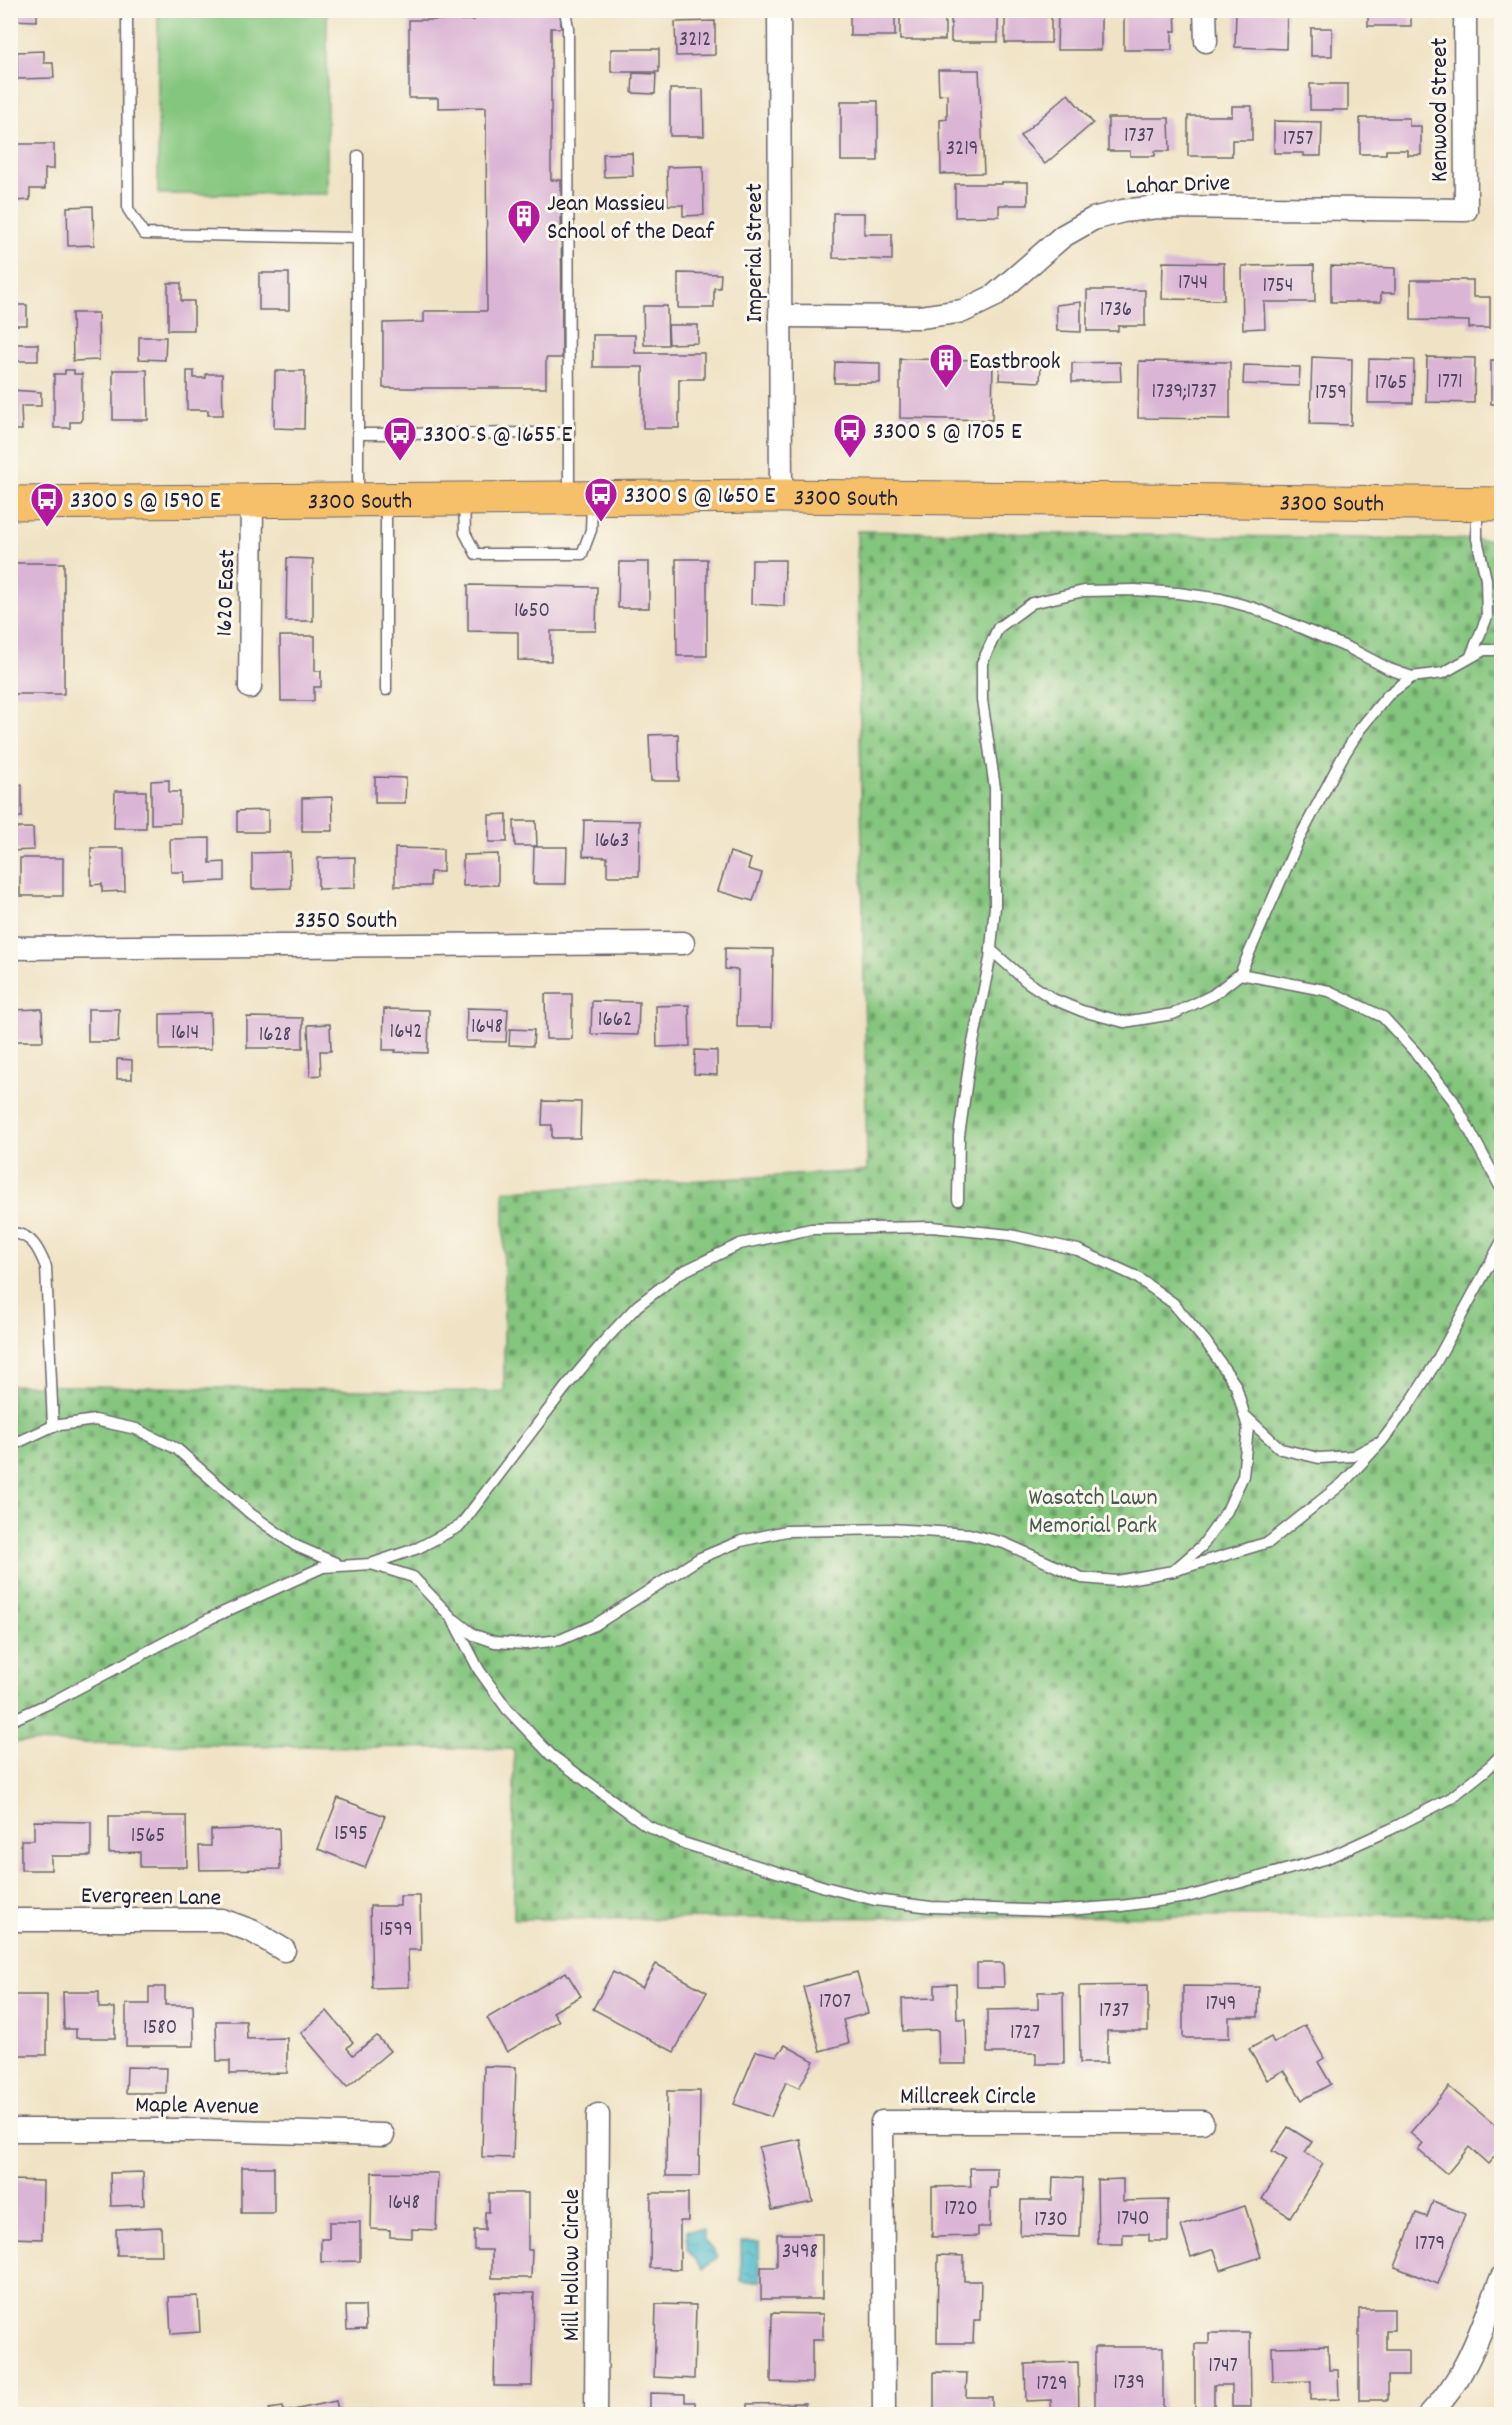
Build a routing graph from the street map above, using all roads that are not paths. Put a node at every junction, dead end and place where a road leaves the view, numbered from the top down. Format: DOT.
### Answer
graph roads {
  1 [pos="127,10"];
  2 [pos="565,10"];
  3 [pos="779,10"];
  4 [pos="1205,10"];
  5 [pos="1465,10"];
  6 [pos="1206,41"];
  7 [pos="357,156"];
  8 [pos="1466,210"];
  9 [pos="357,238"];
  10 [pos="780,316"];
  11 [pos="569,433"];
  12 [pos="357,434"];
  13 [pos="781,496"];
  14 [pos="580,498"];
  15 [pos="464,500"];
  16 [pos="252,501"];
  17 [pos="372,501"];
  18 [pos="10,503"];
  19 [pos="1489,504"];
  20 [pos="1502,650"];
  21 [pos="1472,656"];
  22 [pos="1412,677"];
  23 [pos="250,687"];
  24 [pos="386,690"];
  25 [pos="682,944"];
  26 [pos="10,948"];
  27 [pos="991,950"];
  28 [pos="1239,974"];
  29 [pos="1502,1190"];
  30 [pos="958,1200"];
  31 [pos="10,1233"];
  32 [pos="1502,1241"];
  33 [pos="1244,1414"];
  34 [pos="53,1426"];
  35 [pos="1382,1441"];
  36 [pos="10,1446"];
  37 [pos="371,1564"];
  38 [pos="350,1565"];
  39 [pos="1173,1571"];
  40 [pos="452,1618"];
  41 [pos="10,1721"];
  42 [pos="1502,1754"];
  43 [pos="10,1920"];
  44 [pos="284,1950"];
  45 [pos="598,2115"];
  46 [pos="1202,2122"];
  47 [pos="10,2130"];
  48 [pos="383,2135"];
  49 [pos="1502,2277"];
  50 [pos="596,2415"];
  51 [pos="884,2415"];
  52 [pos="1430,2415"];
  1 -- 9 [label="lane"];
  2 -- 11 [label="lane"];
  3 -- 10 [label="street, Imperial Street"];
  4 -- 6 [label="street"];
  5 -- 8 [label="street, Kenwood Street"];
  7 -- 9 [label="lane"];
  8 -- 10 [label="street, Lahar Drive"];
  9 -- 12 [label="lane"];
  10 -- 13 [label="street, Imperial Street"];
  11 -- 12 [label="lane"];
  11 -- 14 [label="lane"];
  12 -- 17 [label="lane"];
  13 -- 14 [label="main road, 3300 South"];
  13 -- 19 [label="main road, 3300 South"];
  14 -- 15 [label="main road, 3300 South"];
  14 -- 15 [label="lane"];
  15 -- 17 [label="main road, 3300 South"];
  16 -- 17 [label="main road, 3300 South"];
  16 -- 18 [label="main road, 3300 South"];
  16 -- 23 [label="street, 1620 East"];
  17 -- 24 [label="lane"];
  19 -- 21 [label="lane"];
  20 -- 21 [label="lane"];
  21 -- 22 [label="lane"];
  22 -- 27 [label="lane"];
  22 -- 28 [label="lane"];
  25 -- 26 [label="street, 3350 South"];
  27 -- 28 [label="lane"];
  27 -- 30 [label="lane"];
  28 -- 29 [label="lane"];
  31 -- 34 [label="lane"];
  32 -- 35 [label="lane"];
  33 -- 35 [label="lane"];
  33 -- 37 [label="lane"];
  33 -- 39 [label="lane"];
  34 -- 36 [label="lane"];
  34 -- 38 [label="lane"];
  35 -- 39 [label="lane"];
  37 -- 38 [label="lane"];
  37 -- 40 [label="lane"];
  38 -- 41 [label="lane"];
  39 -- 40 [label="lane"];
  40 -- 42 [label="lane"];
  43 -- 44 [label="street, Evergreen Lane"];
  45 -- 50 [label="street, Mill Hollow Circle"];
  46 -- 51 [label="street, Millcreek Circle"];
  47 -- 48 [label="street, Maple Avenue"];
  49 -- 52 [label="street"];
}
